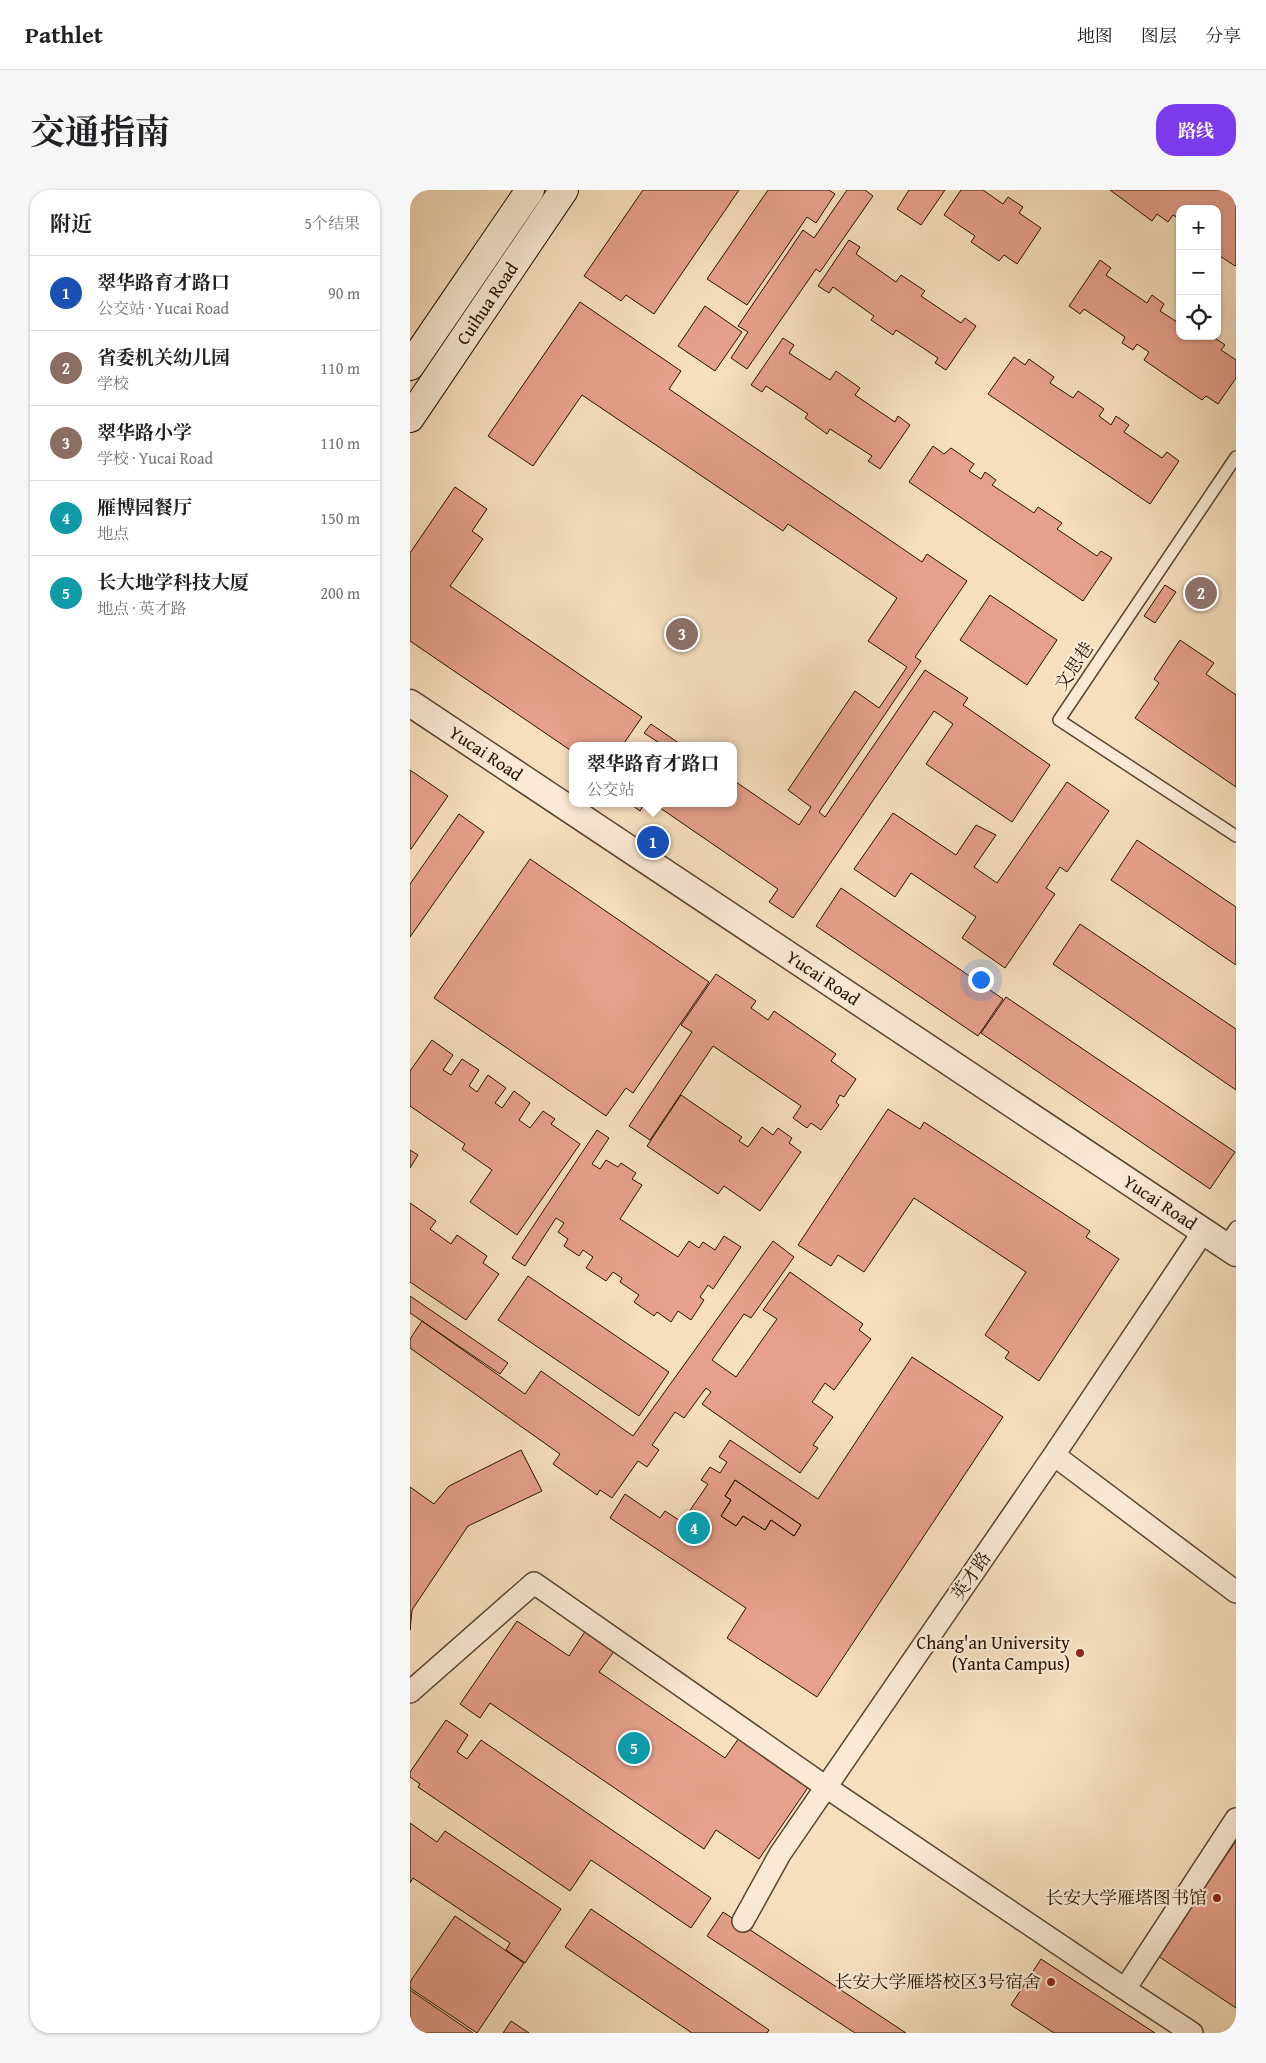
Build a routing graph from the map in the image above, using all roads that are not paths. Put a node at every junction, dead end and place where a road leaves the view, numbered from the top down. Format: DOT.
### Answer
graph roads {
  1 [pos="530,190"];
  2 [pos="564,190"];
  3 [pos="410,366"];
  4 [pos="410,418"];
  5 [pos="1236,457"];
  6 [pos="410,703"];
  7 [pos="1236,836"];
  8 [pos="1225,1240"];
  9 [pos="1054,1455"];
  10 [pos="1236,1592"];
  11 [pos="410,1692"];
  12 [pos="826,1787"];
  13 [pos="1236,1819"];
  14 [pos="743,1921"];
  15 [pos="1125,1989"];
  16 [pos="1192,2033"];
  1 -- 3 [label="main road, Cuihua Road"];
  2 -- 4 [label="main road, Cuihua Road"];
  5 -- 7 [label="lane, 文思巷"];
  6 -- 8 [label="street, Yucai Road"];
  8 -- 9 [label="street, 英才路"];
  9 -- 10 [label="street"];
  9 -- 12 [label="street, 英才路"];
  11 -- 12 [label="street"];
  12 -- 14 [label="street, 英才路"];
  12 -- 15 [label="street"];
  13 -- 15 [label="street"];
  15 -- 16 [label="street"];
}
